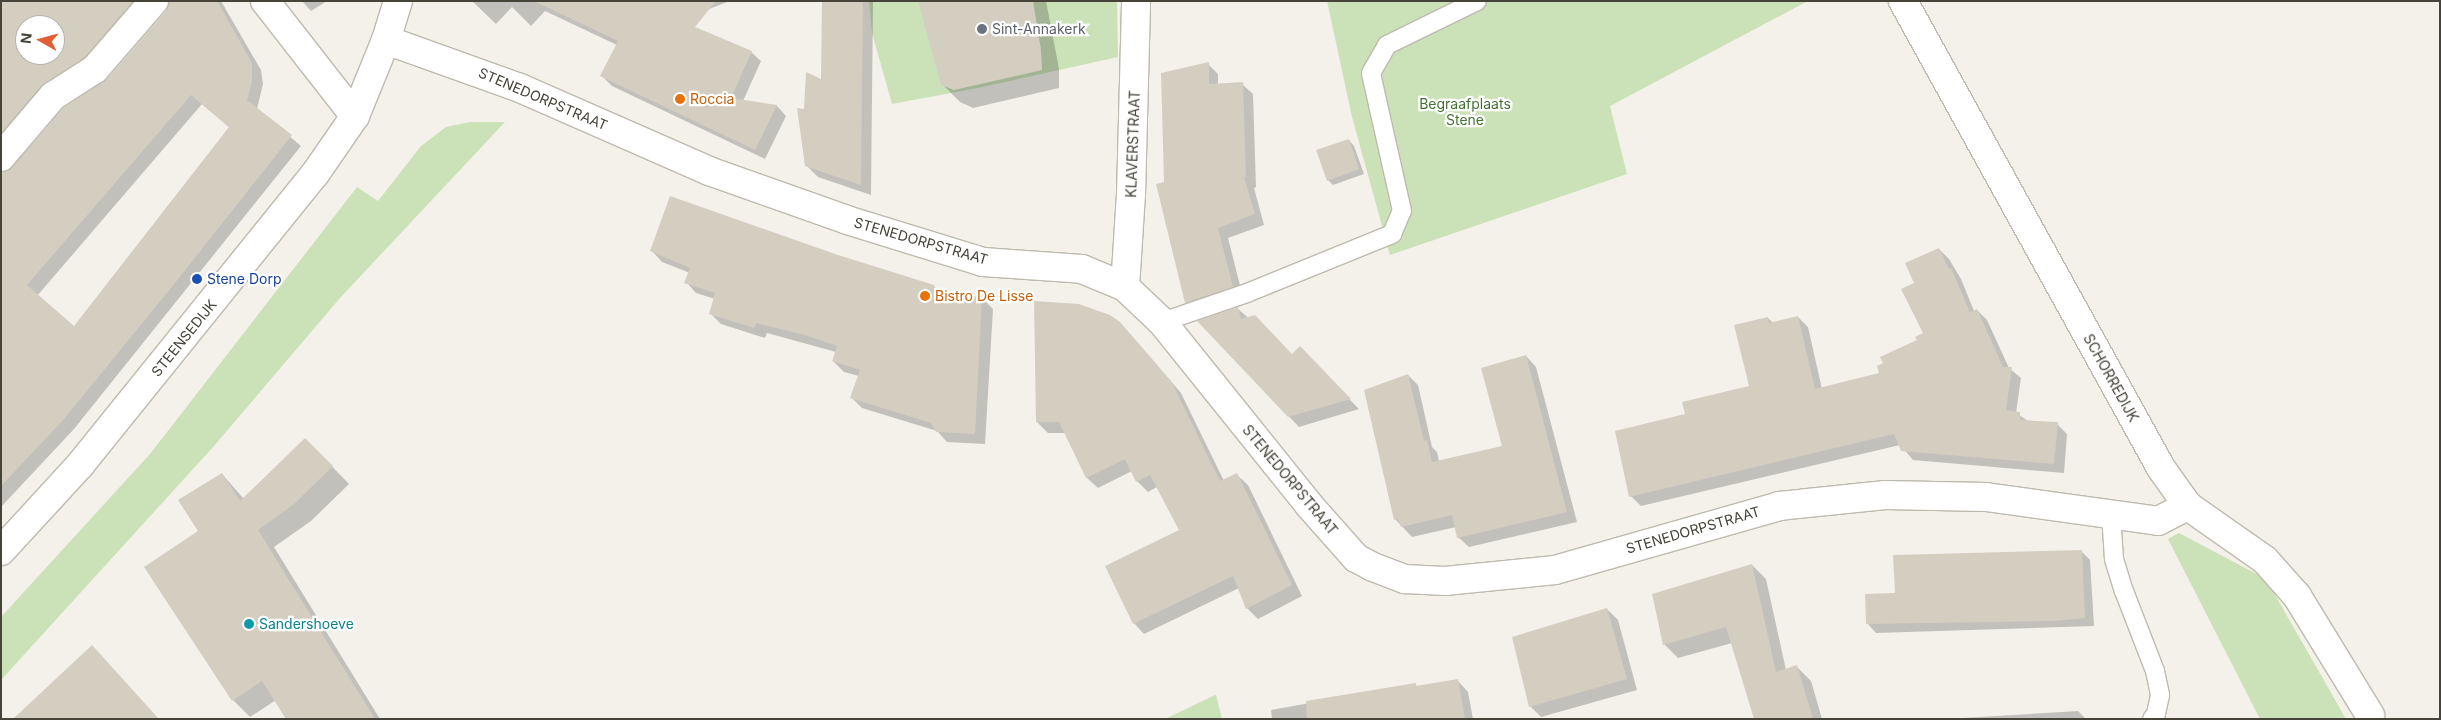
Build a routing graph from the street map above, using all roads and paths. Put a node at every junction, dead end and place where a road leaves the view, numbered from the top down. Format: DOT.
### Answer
graph roads {
  1 [pos="154,1"];
  2 [pos="265,1"];
  3 [pos="398,1"];
  4 [pos="1136,1"];
  5 [pos="1478,1"];
  6 [pos="1903,1"];
  7 [pos="386,40"];
  8 [pos="355,116"];
  9 [pos="1,157"];
  10 [pos="1125,287"];
  11 [pos="1162,322"];
  12 [pos="2188,506"];
  13 [pos="2111,513"];
  14 [pos="1,551"];
  15 [pos="2370,715"];
  16 [pos="2152,719"];
  1 -- 9 [label="street"];
  2 -- 8 [label="street"];
  3 -- 7 [label="street, STEENSEDIJK"];
  4 -- 10 [label="street, KLAVERSTRAAT"];
  5 -- 11 [label="lane"];
  6 -- 12 [label="street, SCHORREDIJK"];
  7 -- 8 [label="street, STEENSEDIJK"];
  7 -- 10 [label="street, STENEDORPSTRAAT"];
  8 -- 14 [label="street, STEENSEDIJK"];
  10 -- 11 [label="street, STENEDORPSTRAAT"];
  11 -- 13 [label="street, STENEDORPSTRAAT"];
  12 -- 13 [label="street, STENEDORPSTRAAT"];
  12 -- 15 [label="street, SCHORREDIJK"];
  13 -- 16 [label="lane"];
}
